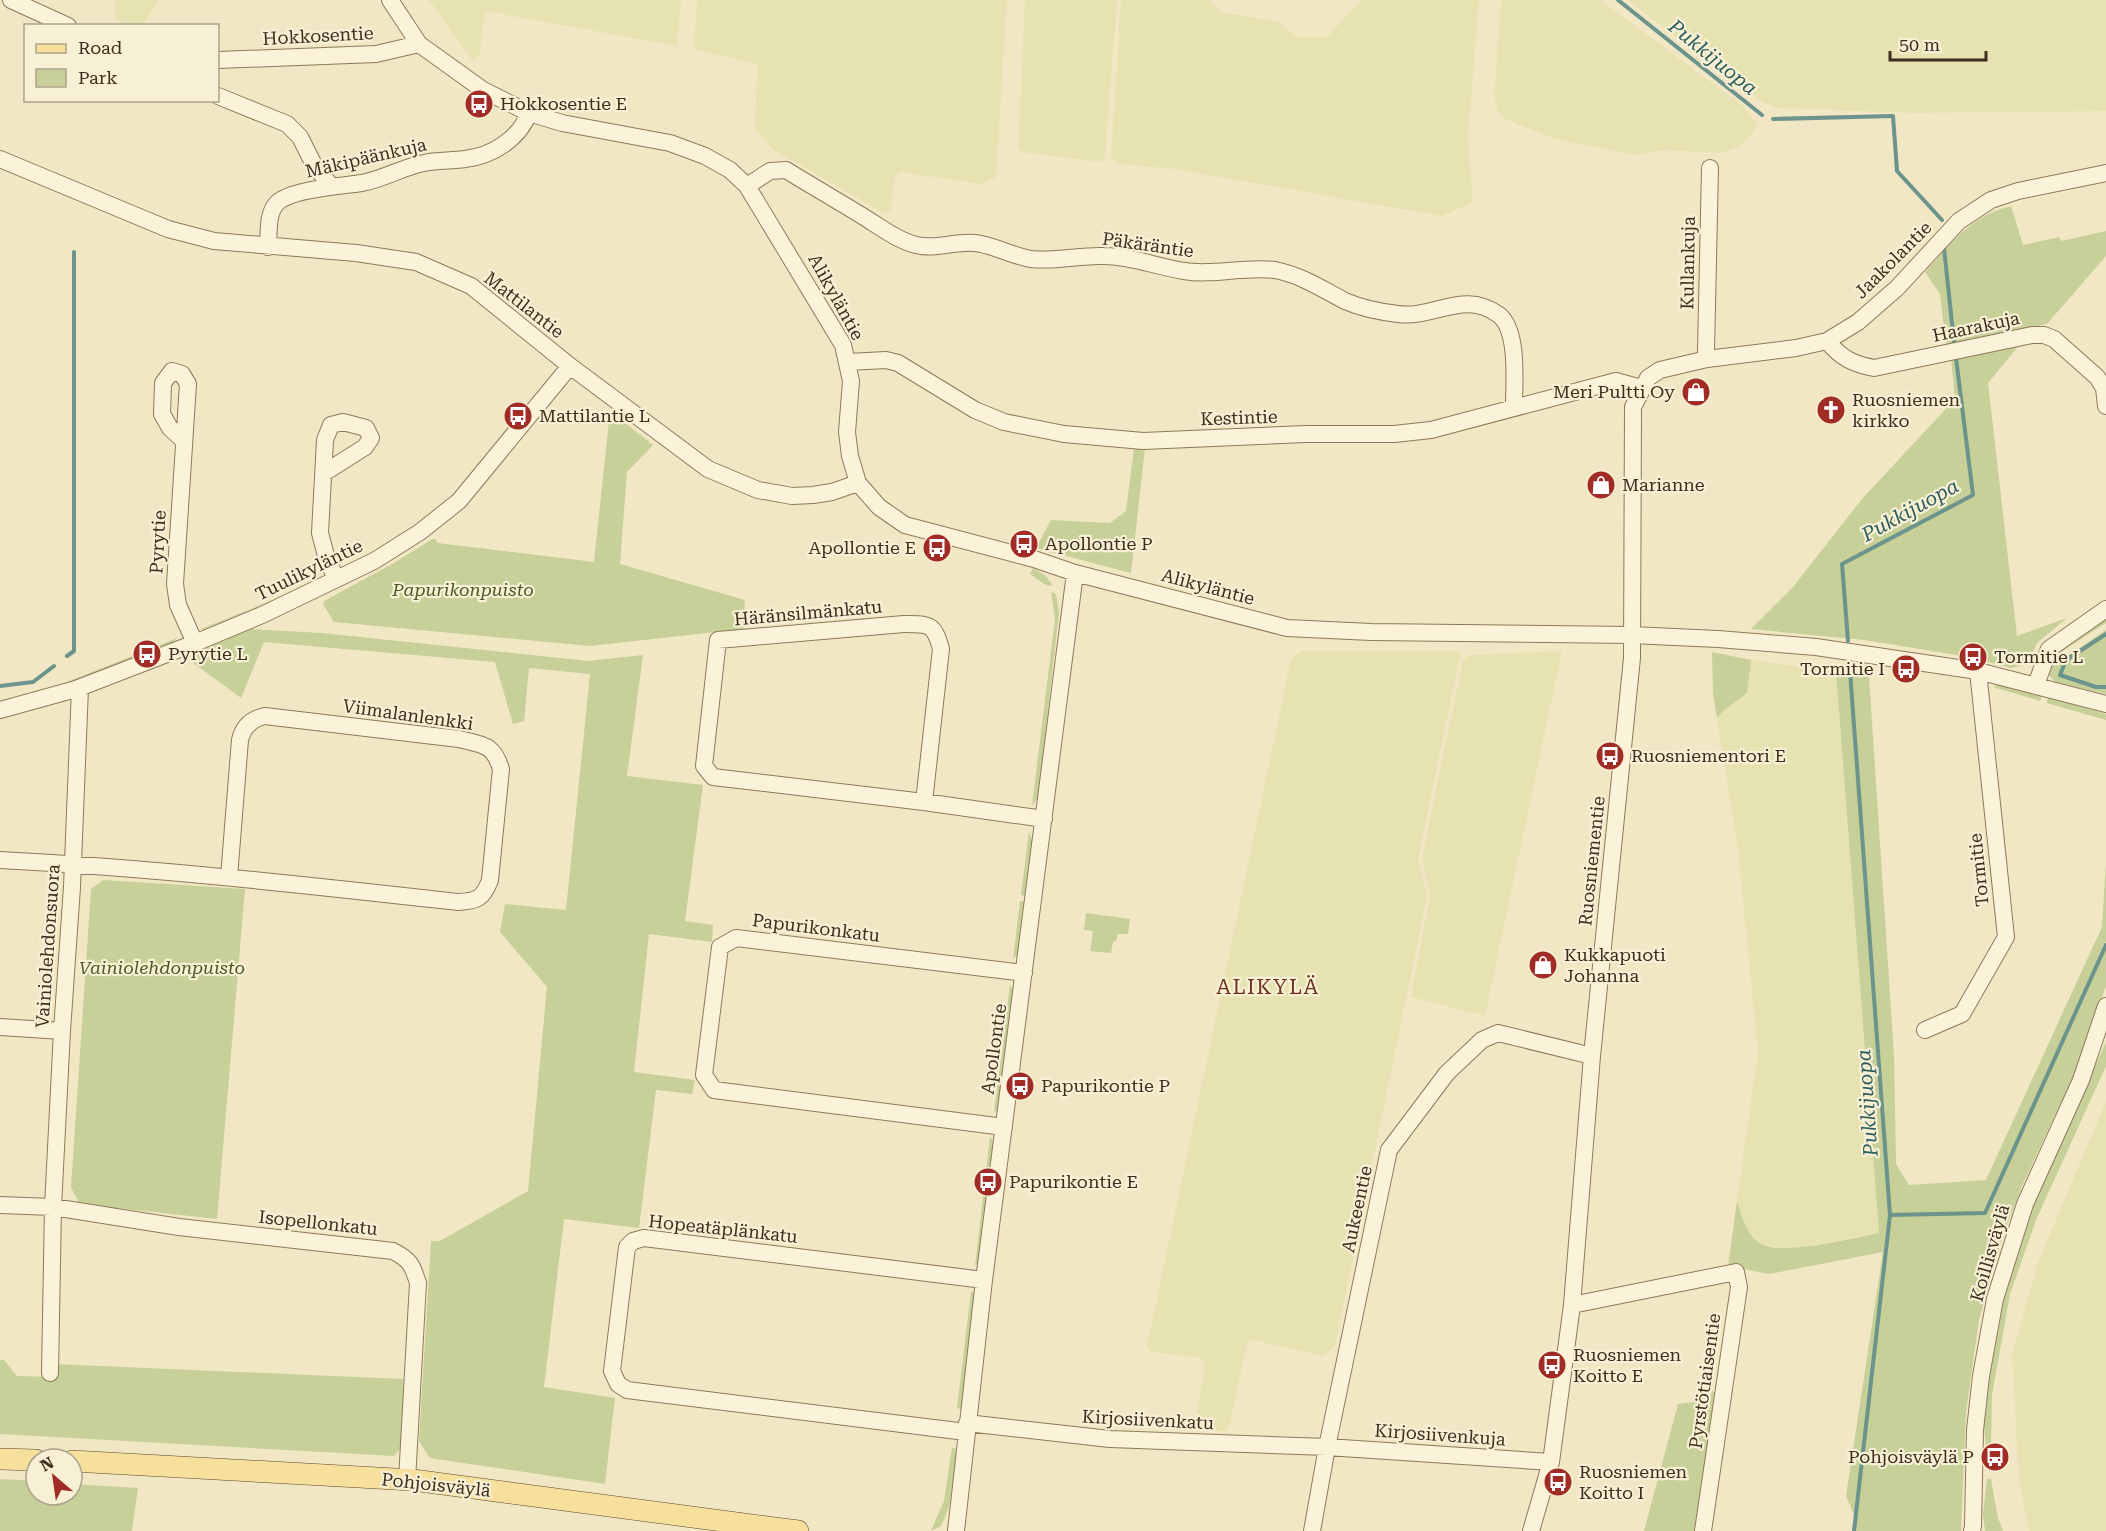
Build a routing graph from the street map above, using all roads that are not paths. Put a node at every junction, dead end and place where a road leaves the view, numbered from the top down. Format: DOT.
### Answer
graph roads {
  1 [pos="11,0"];
  2 [pos="390,0"];
  3 [pos="64,24"];
  4 [pos="419,44"];
  5 [pos="219,60"];
  6 [pos="219,96"];
  7 [pos="529,113"];
  8 [pos="0,159"];
  9 [pos="1710,168"];
  10 [pos="2106,173"];
  11 [pos="331,186"];
  12 [pos="747,186"];
  13 [pos="268,247"];
  14 [pos="1827,341"];
  15 [pos="1707,359"];
  16 [pos="848,362"];
  17 [pos="570,366"];
  18 [pos="1641,388"];
  19 [pos="2106,403"];
  20 [pos="1514,407"];
  21 [pos="183,440"];
  22 [pos="324,473"];
  23 [pos="858,483"];
  24 [pos="1075,573"];
  25 [pos="336,579"];
  26 [pos="2106,609"];
  27 [pos="1631,635"];
  28 [pos="195,643"];
  29 [pos="1978,671"];
  30 [pos="2036,685"];
  31 [pos="80,688"];
  32 [pos="2106,704"];
  33 [pos="0,710"];
  34 [pos="924,802"];
  35 [pos="1044,819"];
  36 [pos="0,860"];
  37 [pos="73,864"];
  38 [pos="229,877"];
  39 [pos="1024,973"];
  40 [pos="2106,1006"];
  41 [pos="0,1027"];
  42 [pos="62,1030"];
  43 [pos="1925,1030"];
  44 [pos="1592,1056"];
  45 [pos="1004,1127"];
  46 [pos="0,1205"];
  47 [pos="53,1207"];
  48 [pos="984,1280"];
  49 [pos="1572,1305"];
  50 [pos="50,1372"];
  51 [pos="966,1428"];
  52 [pos="1327,1447"];
  53 [pos="0,1459"];
  54 [pos="24,1460"];
  55 [pos="84,1462"];
  56 [pos="1551,1462"];
  57 [pos="407,1480"];
  58 [pos="704,1525"];
  59 [pos="1974,1529"];
  60 [pos="798,1531"];
  61 [pos="956,1531"];
  62 [pos="1312,1531"];
  63 [pos="1530,1531"];
  64 [pos="1702,1531"];
  1 -- 3 [label="street"];
  2 -- 4 [label="street, Alikyläntie"];
  4 -- 5 [label="street, Hokkosentie"];
  4 -- 7 [label="street, Alikyläntie"];
  6 -- 11 [label="street"];
  7 -- 11 [label="street, Mäkipäänkuja"];
  7 -- 12 [label="street, Alikyläntie"];
  8 -- 13 [label="street, Mattilantie"];
  9 -- 15 [label="street, Kullankuja"];
  10 -- 14 [label="street, Jaakolantie"];
  11 -- 13 [label="street, Mäkipäänkuja"];
  12 -- 16 [label="street, Alikyläntie"];
  12 -- 20 [label="street, Päkäräntie"];
  13 -- 17 [label="street, Mattilantie"];
  14 -- 15 [label="street, Jaakolantie"];
  14 -- 19 [label="street, Haarakuja"];
  15 -- 18 [label="street, Jaakolantie"];
  16 -- 20 [label="street, Kestintie"];
  16 -- 23 [label="street, Alikyläntie"];
  17 -- 23 [label="street, Mattilantie"];
  17 -- 25 [label="street, Tuulikyläntie"];
  18 -- 20 [label="street, Kestintie"];
  18 -- 27 [label="street, Ruosniementie"];
  21 -- 28 [label="street, Pyrytie"];
  22 -- 25 [label="street"];
  23 -- 24 [label="street, Alikyläntie"];
  24 -- 27 [label="street, Alikyläntie"];
  24 -- 35 [label="street, Apollontie"];
  25 -- 28 [label="street, Tuulikyläntie"];
  26 -- 30 [label="street"];
  27 -- 29 [label="street"];
  27 -- 44 [label="street, Ruosniementie"];
  28 -- 31 [label="street, Tuulikyläntie"];
  29 -- 30 [label="street"];
  29 -- 43 [label="street, Tormitie"];
  30 -- 32 [label="street"];
  31 -- 33 [label="street, Tuulikyläntie"];
  31 -- 37 [label="street, Vainiolehdonsuora"];
  34 -- 34 [label="street, Häränsilmänkatu"];
  34 -- 35 [label="street, Häränsilmänkatu"];
  35 -- 39 [label="street, Apollontie"];
  36 -- 37 [label="street, Viimalanlenkki"];
  37 -- 38 [label="street, Viimalanlenkki"];
  37 -- 42 [label="street, Vainiolehdonsuora"];
  38 -- 38 [label="street, Viimalanlenkki"];
  39 -- 45 [label="street, Apollontie"];
  39 -- 45 [label="street, Papurikonkatu"];
  40 -- 59 [label="street, Koillisväylä"];
  41 -- 42 [label="street"];
  42 -- 47 [label="street, Vainiolehdonsuora"];
  44 -- 49 [label="street, Ruosniementie"];
  44 -- 52 [label="street, Aukeentie"];
  45 -- 48 [label="street, Apollontie"];
  46 -- 47 [label="street, Isopellonkatu"];
  47 -- 50 [label="street, Vainiolehdonsuora"];
  47 -- 57 [label="street, Isopellonkatu"];
  48 -- 51 [label="street, Apollontie"];
  48 -- 51 [label="street, Hopeatäplänkatu"];
  49 -- 56 [label="street, Ruosniementie"];
  49 -- 64 [label="street, Pyrstötiaisentie"];
  51 -- 52 [label="street, Kirjosiivenkatu"];
  51 -- 61 [label="street, Apollontie"];
  52 -- 56 [label="street, Kirjosiivenkuja"];
  52 -- 62 [label="street, Aukeentie"];
  53 -- 54 [label="main road"];
  55 -- 57 [label="main road, Pohjoisväylä"];
  56 -- 63 [label="street, Ruosniementie"];
  57 -- 58 [label="main road, Pohjoisväylä"];
  58 -- 60 [label="main road, Pohjoisväylä"];
}
